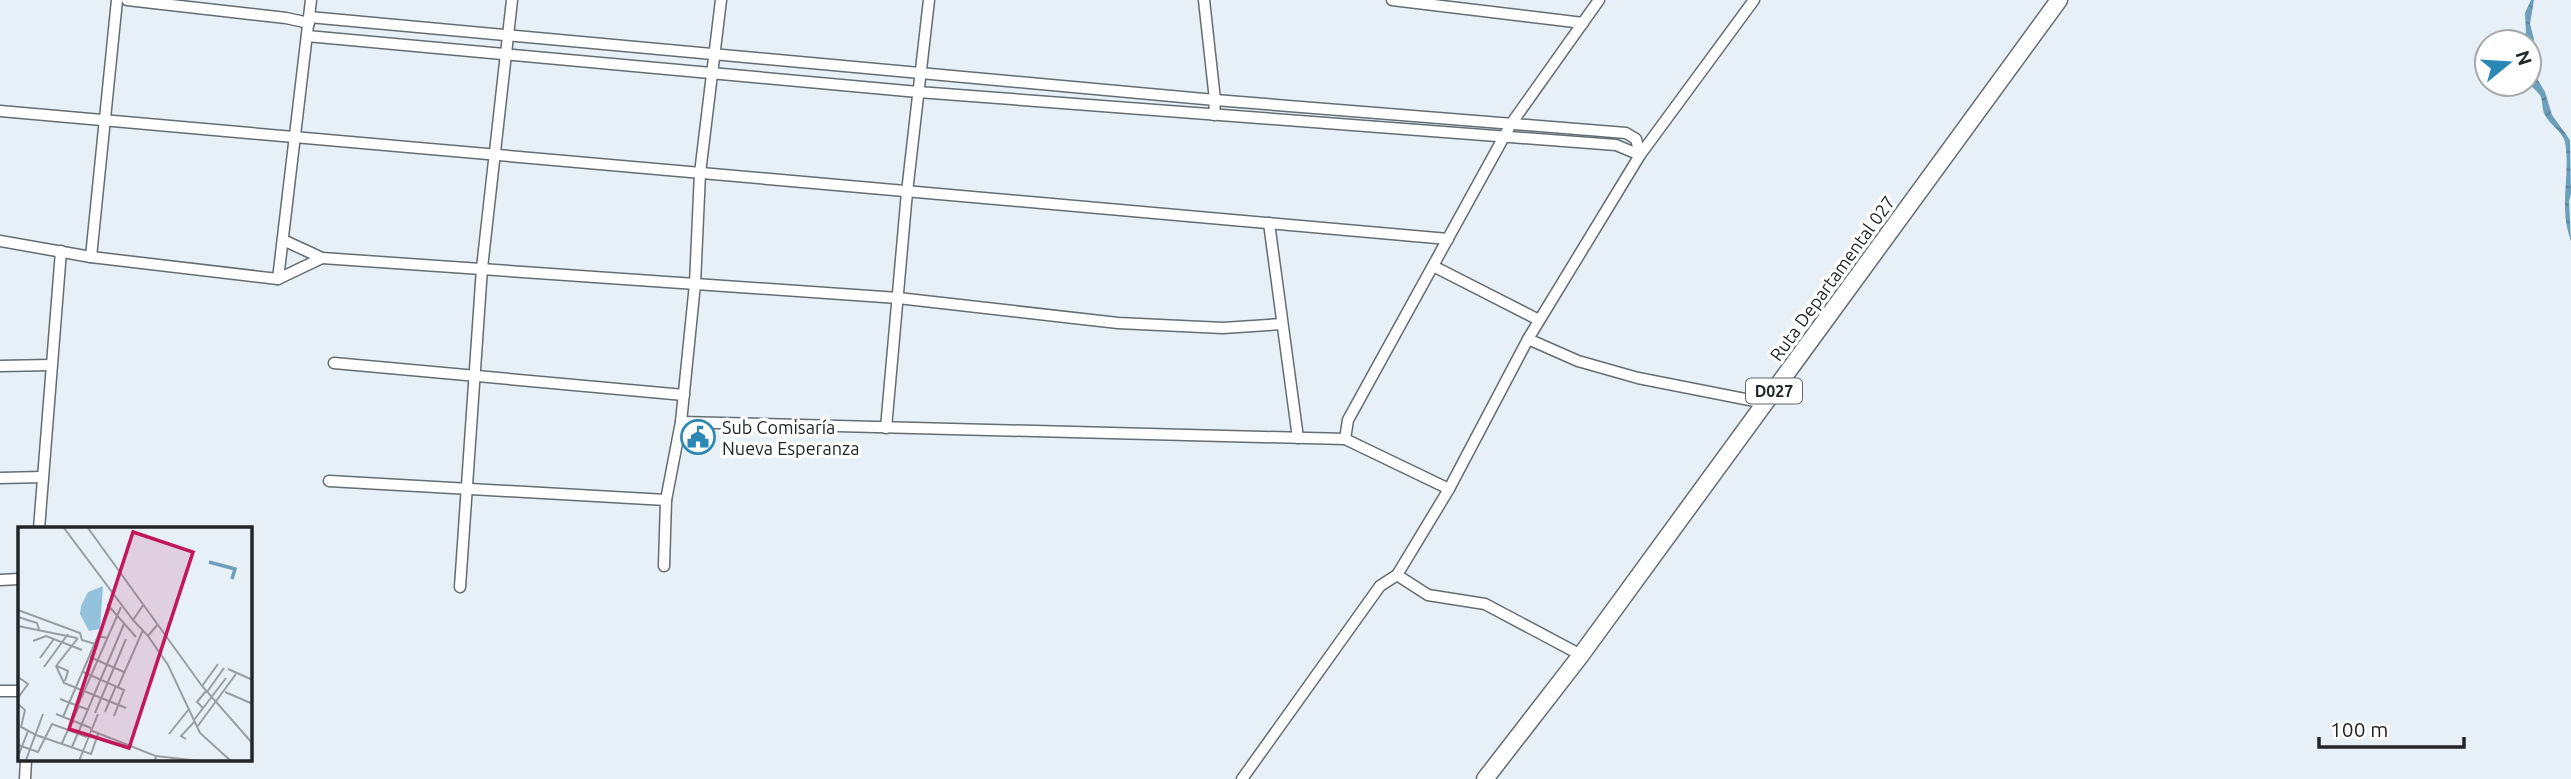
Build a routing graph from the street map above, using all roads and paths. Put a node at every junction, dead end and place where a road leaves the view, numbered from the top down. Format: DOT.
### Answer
graph roads {
  1 [pos="117,0"];
  2 [pos="127,0"];
  3 [pos="311,0"];
  4 [pos="512,0"];
  5 [pos="721,0"];
  6 [pos="929,0"];
  7 [pos="1205,0"];
  8 [pos="1392,0"];
  9 [pos="1599,0"];
  10 [pos="1754,0"];
  11 [pos="2059,0"];
  12 [pos="309,20"];
  13 [pos="1583,23"];
  14 [pos="307,36"];
  15 [pos="508,36"];
  16 [pos="506,54"];
  17 [pos="715,54"];
  18 [pos="921,71"];
  19 [pos="713,73"];
  20 [pos="918,92"];
  21 [pos="1215,100"];
  22 [pos="0,111"];
  23 [pos="1214,116"];
  24 [pos="106,120"];
  25 [pos="1511,124"];
  26 [pos="294,136"];
  27 [pos="1504,138"];
  28 [pos="1640,155"];
  29 [pos="495,156"];
  30 [pos="700,173"];
  31 [pos="907,191"];
  32 [pos="1269,223"];
  33 [pos="1448,239"];
  34 [pos="282,240"];
  35 [pos="0,241"];
  36 [pos="61,251"];
  37 [pos="91,257"];
  38 [pos="322,258"];
  39 [pos="1433,265"];
  40 [pos="482,268"];
  41 [pos="278,279"];
  42 [pos="695,284"];
  43 [pos="898,298"];
  44 [pos="1539,320"];
  45 [pos="1282,324"];
  46 [pos="1528,339"];
  47 [pos="334,363"];
  48 [pos="51,365"];
  49 [pos="0,366"];
  50 [pos="475,377"];
  51 [pos="684,395"];
  52 [pos="1765,403"];
  53 [pos="681,422"];
  54 [pos="886,428"];
  55 [pos="1298,438"];
  56 [pos="1345,439"];
  57 [pos="42,477"];
  58 [pos="0,478"];
  59 [pos="329,481"];
  60 [pos="469,489"];
  61 [pos="1449,489"];
  62 [pos="666,500"];
  63 [pos="39,527"];
  64 [pos="664,566"];
  65 [pos="1397,575"];
  66 [pos="18,579"];
  67 [pos="0,580"];
  68 [pos="460,587"];
  69 [pos="1581,655"];
  70 [pos="0,691"];
  71 [pos="18,691"];
  72 [pos="1242,779"];
  73 [pos="1485,779"];
  1 -- 24 [label="street"];
  2 -- 12 [label="street"];
  3 -- 12 [label="street"];
  4 -- 15 [label="street"];
  5 -- 17 [label="street"];
  6 -- 18 [label="street"];
  7 -- 21 [label="street"];
  8 -- 13 [label="street"];
  9 -- 13 [label="street"];
  10 -- 28 [label="street"];
  11 -- 52 [label="main road, Ruta Departamental 027 / D027"];
  12 -- 14 [label="street"];
  12 -- 15 [label="street"];
  13 -- 25 [label="street"];
  14 -- 16 [label="street"];
  14 -- 26 [label="street"];
  15 -- 16 [label="street"];
  15 -- 17 [label="street"];
  16 -- 19 [label="street"];
  16 -- 29 [label="street"];
  17 -- 18 [label="street"];
  17 -- 19 [label="street"];
  18 -- 20 [label="street"];
  18 -- 21 [label="street"];
  19 -- 20 [label="street"];
  19 -- 30 [label="street"];
  20 -- 23 [label="street"];
  20 -- 31 [label="street"];
  21 -- 23 [label="street"];
  21 -- 25 [label="street"];
  22 -- 24 [label="street"];
  23 -- 27 [label="street"];
  24 -- 26 [label="street"];
  24 -- 37 [label="street"];
  25 -- 27 [label="street"];
  25 -- 28 [label="street"];
  26 -- 29 [label="street"];
  26 -- 34 [label="street"];
  27 -- 28 [label="street"];
  27 -- 33 [label="street"];
  28 -- 44 [label="street"];
  29 -- 30 [label="street"];
  29 -- 40 [label="street"];
  30 -- 31 [label="street"];
  30 -- 42 [label="street"];
  31 -- 32 [label="street"];
  31 -- 43 [label="street"];
  32 -- 33 [label="street"];
  32 -- 45 [label="street"];
  33 -- 39 [label="street"];
  34 -- 38 [label="street"];
  34 -- 41 [label="street"];
  35 -- 36 [label="street"];
  36 -- 37 [label="street"];
  36 -- 48 [label="street"];
  37 -- 41 [label="street"];
  38 -- 40 [label="street"];
  38 -- 41 [label="street"];
  39 -- 44 [label="street"];
  39 -- 56 [label="street"];
  40 -- 42 [label="street"];
  40 -- 50 [label="street"];
  42 -- 43 [label="street"];
  42 -- 51 [label="street"];
  43 -- 45 [label="street"];
  43 -- 54 [label="street"];
  44 -- 46 [label="street"];
  45 -- 55 [label="street"];
  46 -- 52 [label="street"];
  46 -- 61 [label="street"];
  47 -- 50 [label="street"];
  48 -- 49 [label="street"];
  48 -- 57 [label="street"];
  50 -- 51 [label="street"];
  50 -- 60 [label="street"];
  51 -- 53 [label="street"];
  52 -- 69 [label="main road, Ruta Departamental 027 / D027"];
  53 -- 54 [label="street"];
  53 -- 62 [label="street"];
  54 -- 55 [label="street"];
  55 -- 56 [label="street"];
  56 -- 61 [label="street"];
  57 -- 58 [label="street"];
  57 -- 63 [label="street"];
  59 -- 60 [label="street"];
  60 -- 62 [label="street"];
  60 -- 68 [label="street"];
  61 -- 65 [label="street"];
  62 -- 64 [label="street"];
  65 -- 69 [label="street"];
  65 -- 72 [label="street"];
  66 -- 67 [label="street"];
  69 -- 73 [label="main road, Ruta Departamental 027 / D027"];
  70 -- 71 [label="street"];
}
